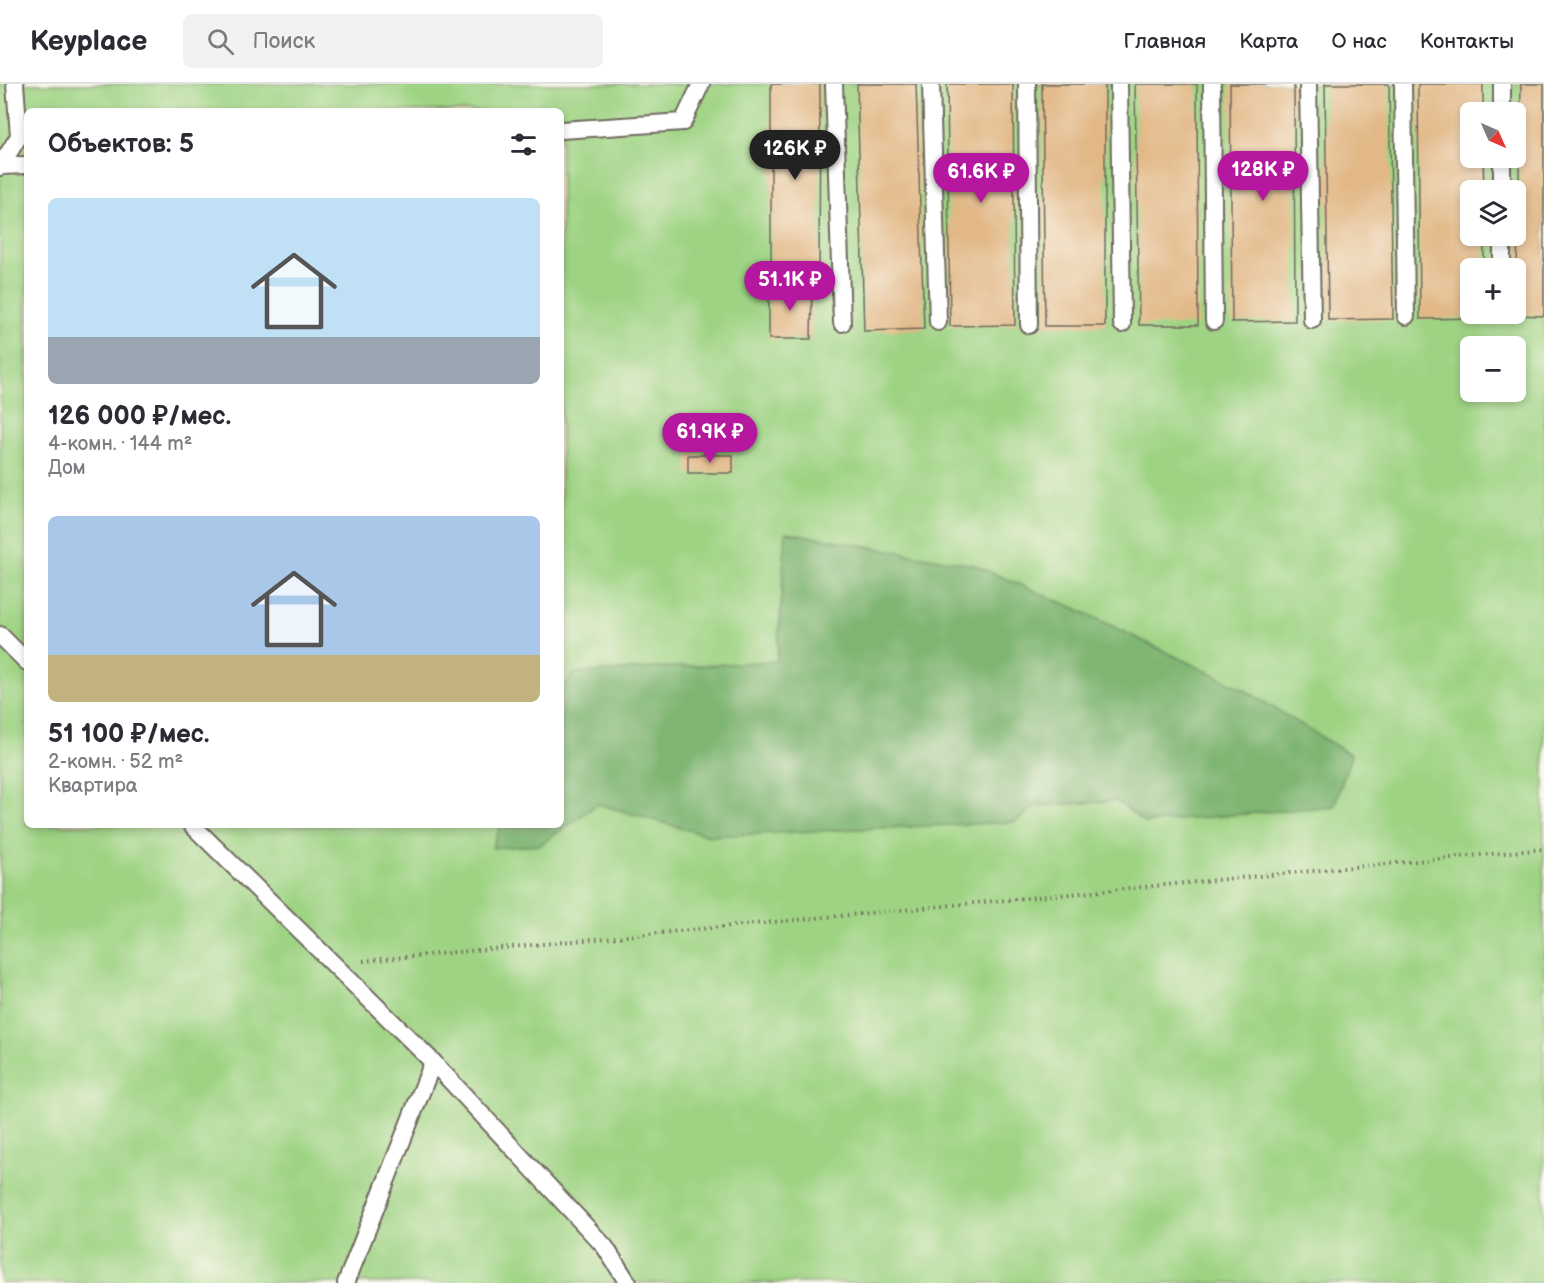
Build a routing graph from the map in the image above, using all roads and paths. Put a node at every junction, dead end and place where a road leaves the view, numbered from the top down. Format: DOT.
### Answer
graph roads {
  1 [pos="15,84"];
  2 [pos="701,84"];
  3 [pos="834,84"];
  4 [pos="931,84"];
  5 [pos="1027,84"];
  6 [pos="1119,84"];
  7 [pos="1212,84"];
  8 [pos="1308,84"];
  9 [pos="1403,84"];
  10 [pos="1502,84"];
  11 [pos="1502,102"];
  12 [pos="564,130"];
  13 [pos="24,165"];
  14 [pos="1,166"];
  15 [pos="1406,316"];
  16 [pos="1311,320"];
  17 [pos="1214,321"];
  18 [pos="842,322"];
  19 [pos="938,322"];
  20 [pos="1122,324"];
  21 [pos="1029,325"];
  22 [pos="0,635"];
  23 [pos="24,659"];
  24 [pos="195,828"];
  25 [pos="1544,849"];
  26 [pos="332,964"];
  27 [pos="433,1062"];
  28 [pos="346,1283"];
  29 [pos="628,1283"];
  1 -- 14 [label="lane"];
  2 -- 12 [label="lane"];
  3 -- 18 [label="lane"];
  4 -- 19 [label="lane"];
  5 -- 21 [label="lane"];
  6 -- 20 [label="lane"];
  7 -- 17 [label="lane"];
  8 -- 16 [label="lane"];
  9 -- 15 [label="lane"];
  10 -- 11 [label="lane"];
  13 -- 14 [label="lane"];
  22 -- 23 [label="lane"];
  24 -- 26 [label="lane"];
  25 -- 26 [label="path"];
  26 -- 27 [label="lane"];
  27 -- 28 [label="lane"];
  27 -- 29 [label="lane"];
}
